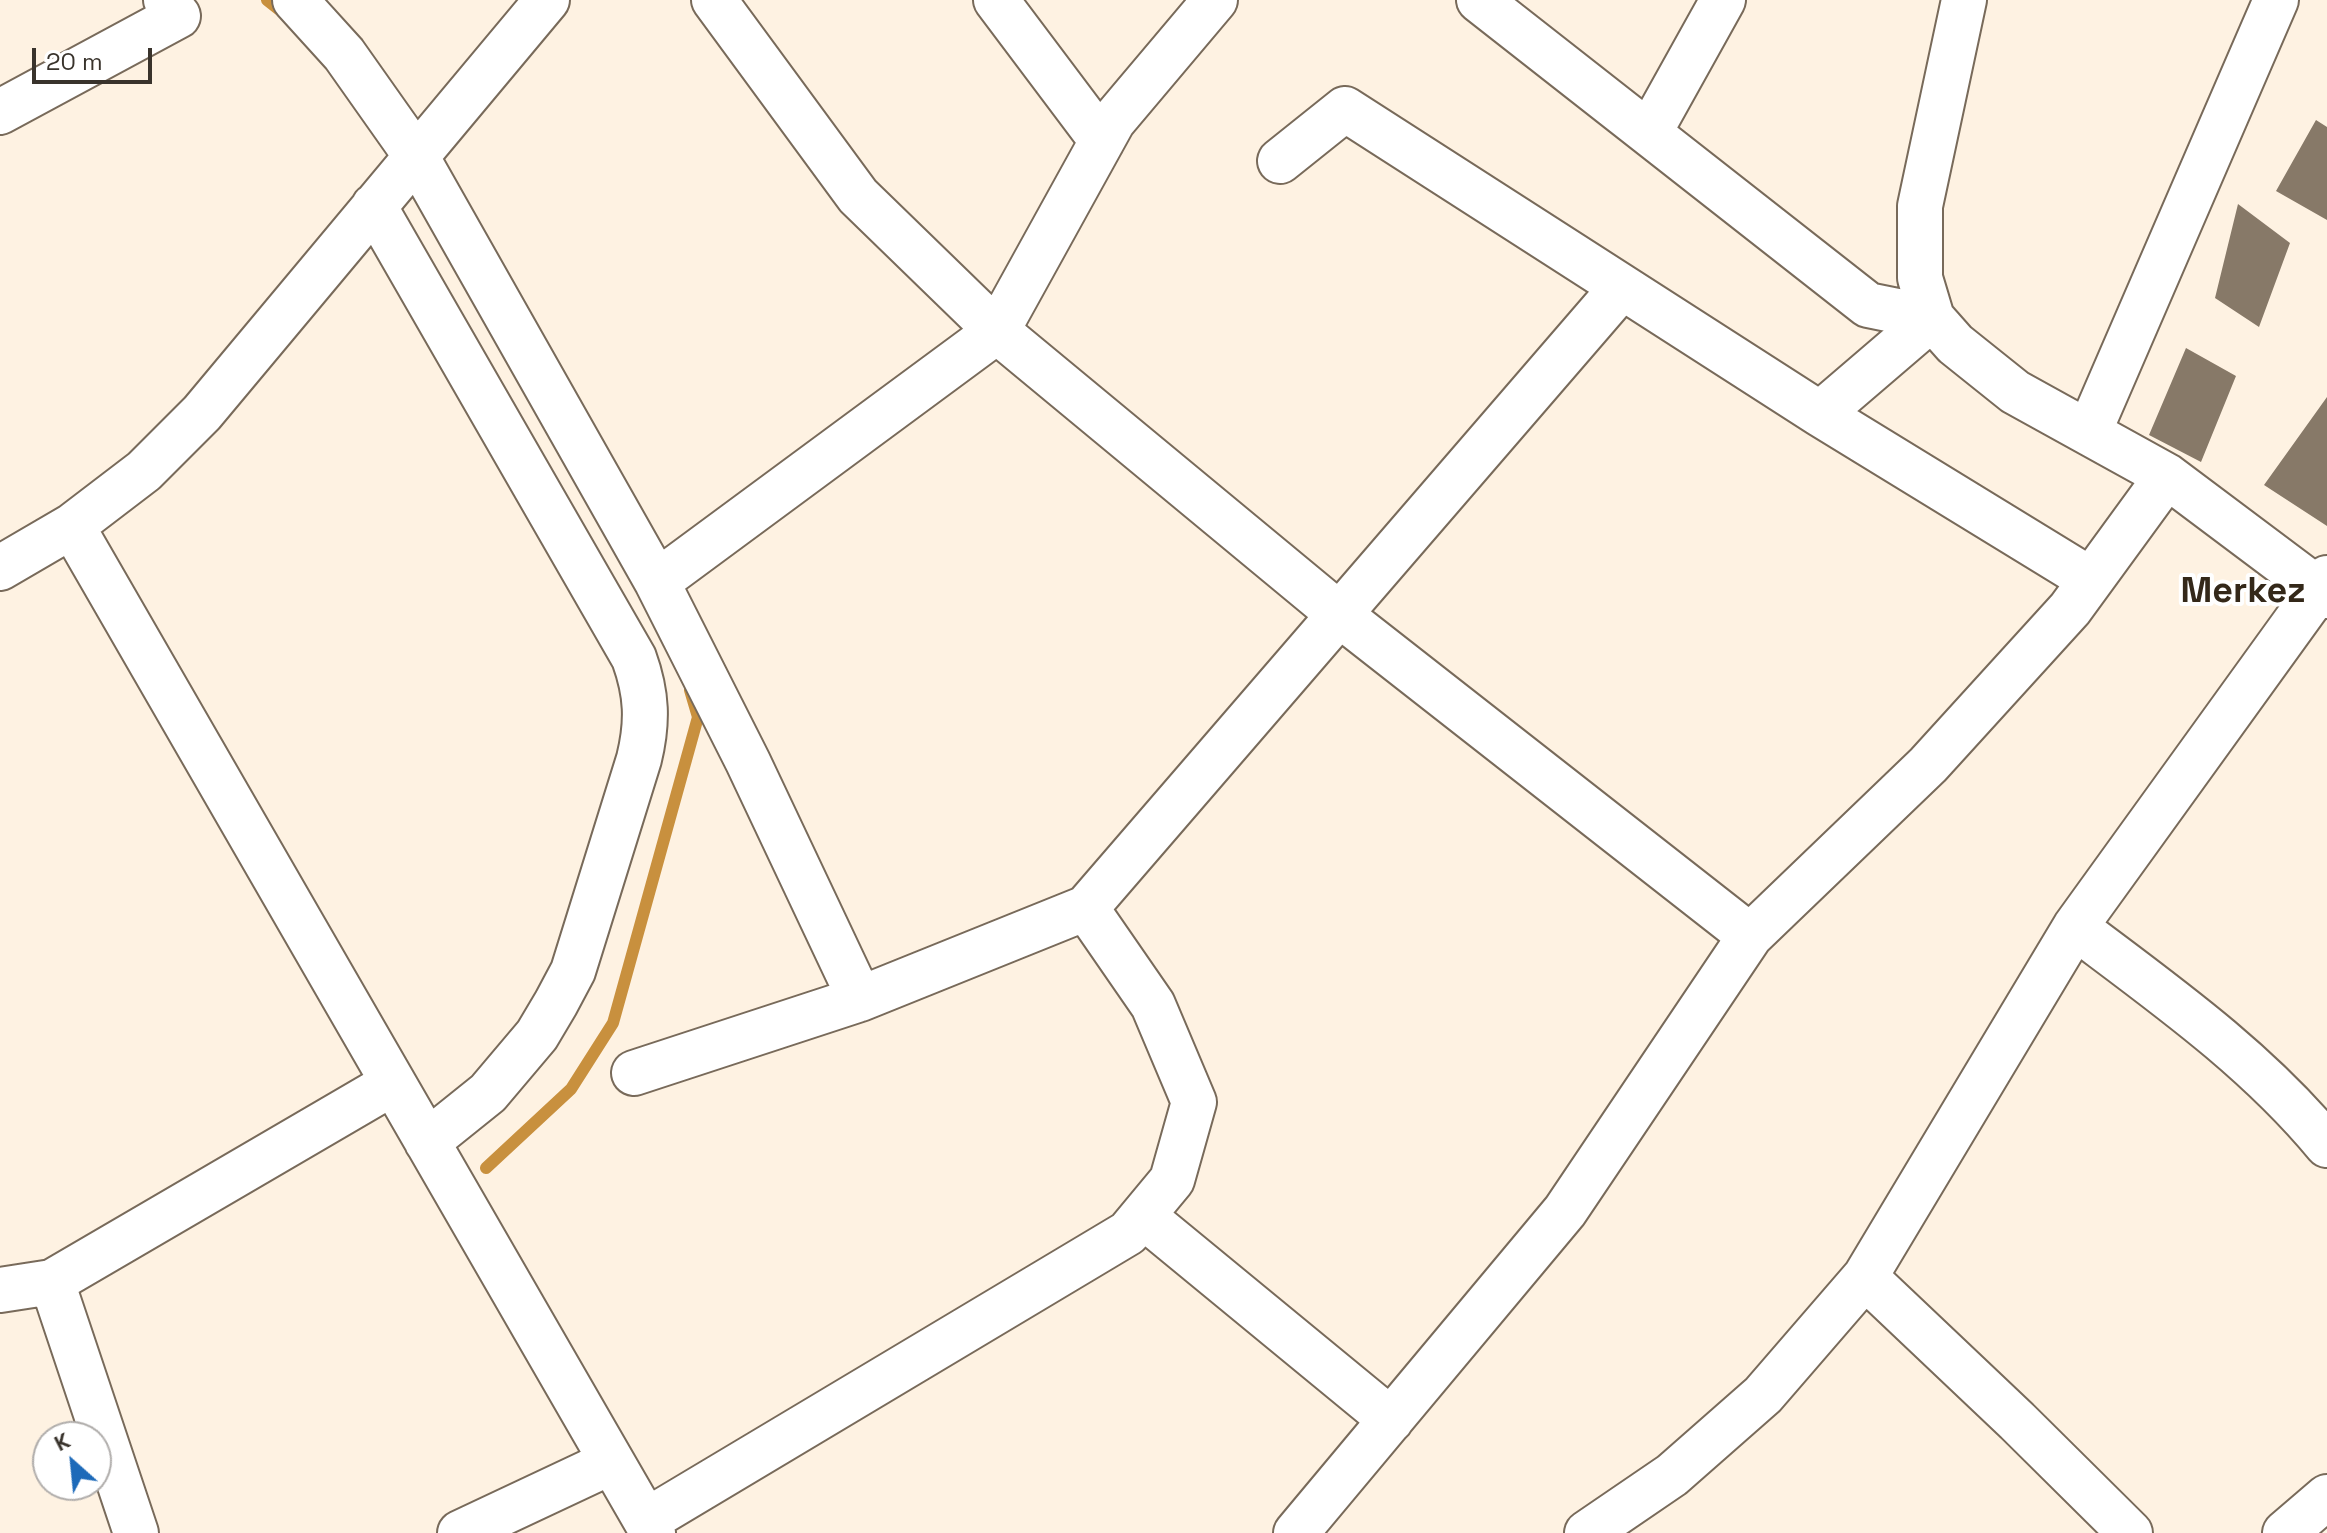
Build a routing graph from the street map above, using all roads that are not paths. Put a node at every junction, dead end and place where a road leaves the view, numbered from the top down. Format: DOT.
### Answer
graph roads {
  1 [pos="166,0"];
  2 [pos="295,0"];
  3 [pos="547,0"];
  4 [pos="714,0"];
  5 [pos="996,0"];
  6 [pos="1215,0"];
  7 [pos="1479,0"];
  8 [pos="1723,0"];
  9 [pos="1964,0"];
  10 [pos="2276,0"];
  11 [pos="0,112"];
  12 [pos="1649,133"];
  13 [pos="1102,141"];
  14 [pos="416,156"];
  15 [pos="1280,161"];
  16 [pos="374,206"];
  17 [pos="1622,287"];
  18 [pos="1932,318"];
  19 [pos="997,331"];
  20 [pos="1820,414"];
  21 [pos="2089,432"];
  22 [pos="2167,476"];
  23 [pos="72,526"];
  24 [pos="0,568"];
  25 [pos="2091,580"];
  26 [pos="657,582"];
  27 [pos="2324,588"];
  28 [pos="1340,615"];
  29 [pos="1086,908"];
  30 [pos="2075,927"];
  31 [pos="1750,936"];
  32 [pos="860,999"];
  33 [pos="634,1073"];
  34 [pos="393,1083"];
  35 [pos="427,1142"];
  36 [pos="2327,1145"];
  37 [pos="1143,1216"];
  38 [pos="1865,1277"];
  39 [pos="52,1282"];
  40 [pos="0,1290"];
  41 [pos="1391,1420"];
  42 [pos="611,1462"];
  43 [pos="2327,1497"];
  44 [pos="649,1527"];
  45 [pos="136,1533"];
  46 [pos="460,1533"];
  47 [pos="1296,1533"];
  48 [pos="1587,1533"];
  49 [pos="2130,1533"];
  50 [pos="2285,1533"];
  1 -- 11 [label="street"];
  2 -- 14 [label="street"];
  3 -- 14 [label="street"];
  4 -- 19 [label="street"];
  5 -- 13 [label="street"];
  6 -- 13 [label="street"];
  7 -- 12 [label="street"];
  8 -- 12 [label="street"];
  9 -- 18 [label="street"];
  10 -- 21 [label="street"];
  12 -- 18 [label="street"];
  13 -- 19 [label="street"];
  14 -- 16 [label="street"];
  14 -- 26 [label="street"];
  15 -- 17 [label="street"];
  16 -- 23 [label="street"];
  16 -- 35 [label="street"];
  17 -- 20 [label="street"];
  17 -- 28 [label="street"];
  18 -- 20 [label="street"];
  18 -- 21 [label="street"];
  19 -- 26 [label="street"];
  19 -- 28 [label="street"];
  20 -- 25 [label="street"];
  21 -- 22 [label="street"];
  22 -- 25 [label="street"];
  22 -- 27 [label="street"];
  23 -- 24 [label="street"];
  23 -- 34 [label="street"];
  25 -- 31 [label="street"];
  26 -- 32 [label="street"];
  27 -- 30 [label="street"];
  28 -- 29 [label="street"];
  28 -- 31 [label="street"];
  29 -- 32 [label="street"];
  29 -- 37 [label="street"];
  30 -- 36 [label="street"];
  30 -- 38 [label="street"];
  31 -- 41 [label="street"];
  32 -- 33 [label="street"];
  34 -- 35 [label="street"];
  34 -- 39 [label="street"];
  35 -- 42 [label="street"];
  37 -- 41 [label="street"];
  37 -- 44 [label="street"];
  38 -- 48 [label="street"];
  38 -- 49 [label="street"];
  39 -- 40 [label="street"];
  39 -- 45 [label="street"];
  41 -- 47 [label="street"];
  42 -- 44 [label="street"];
  42 -- 46 [label="street"];
  43 -- 50 [label="street"];
}
